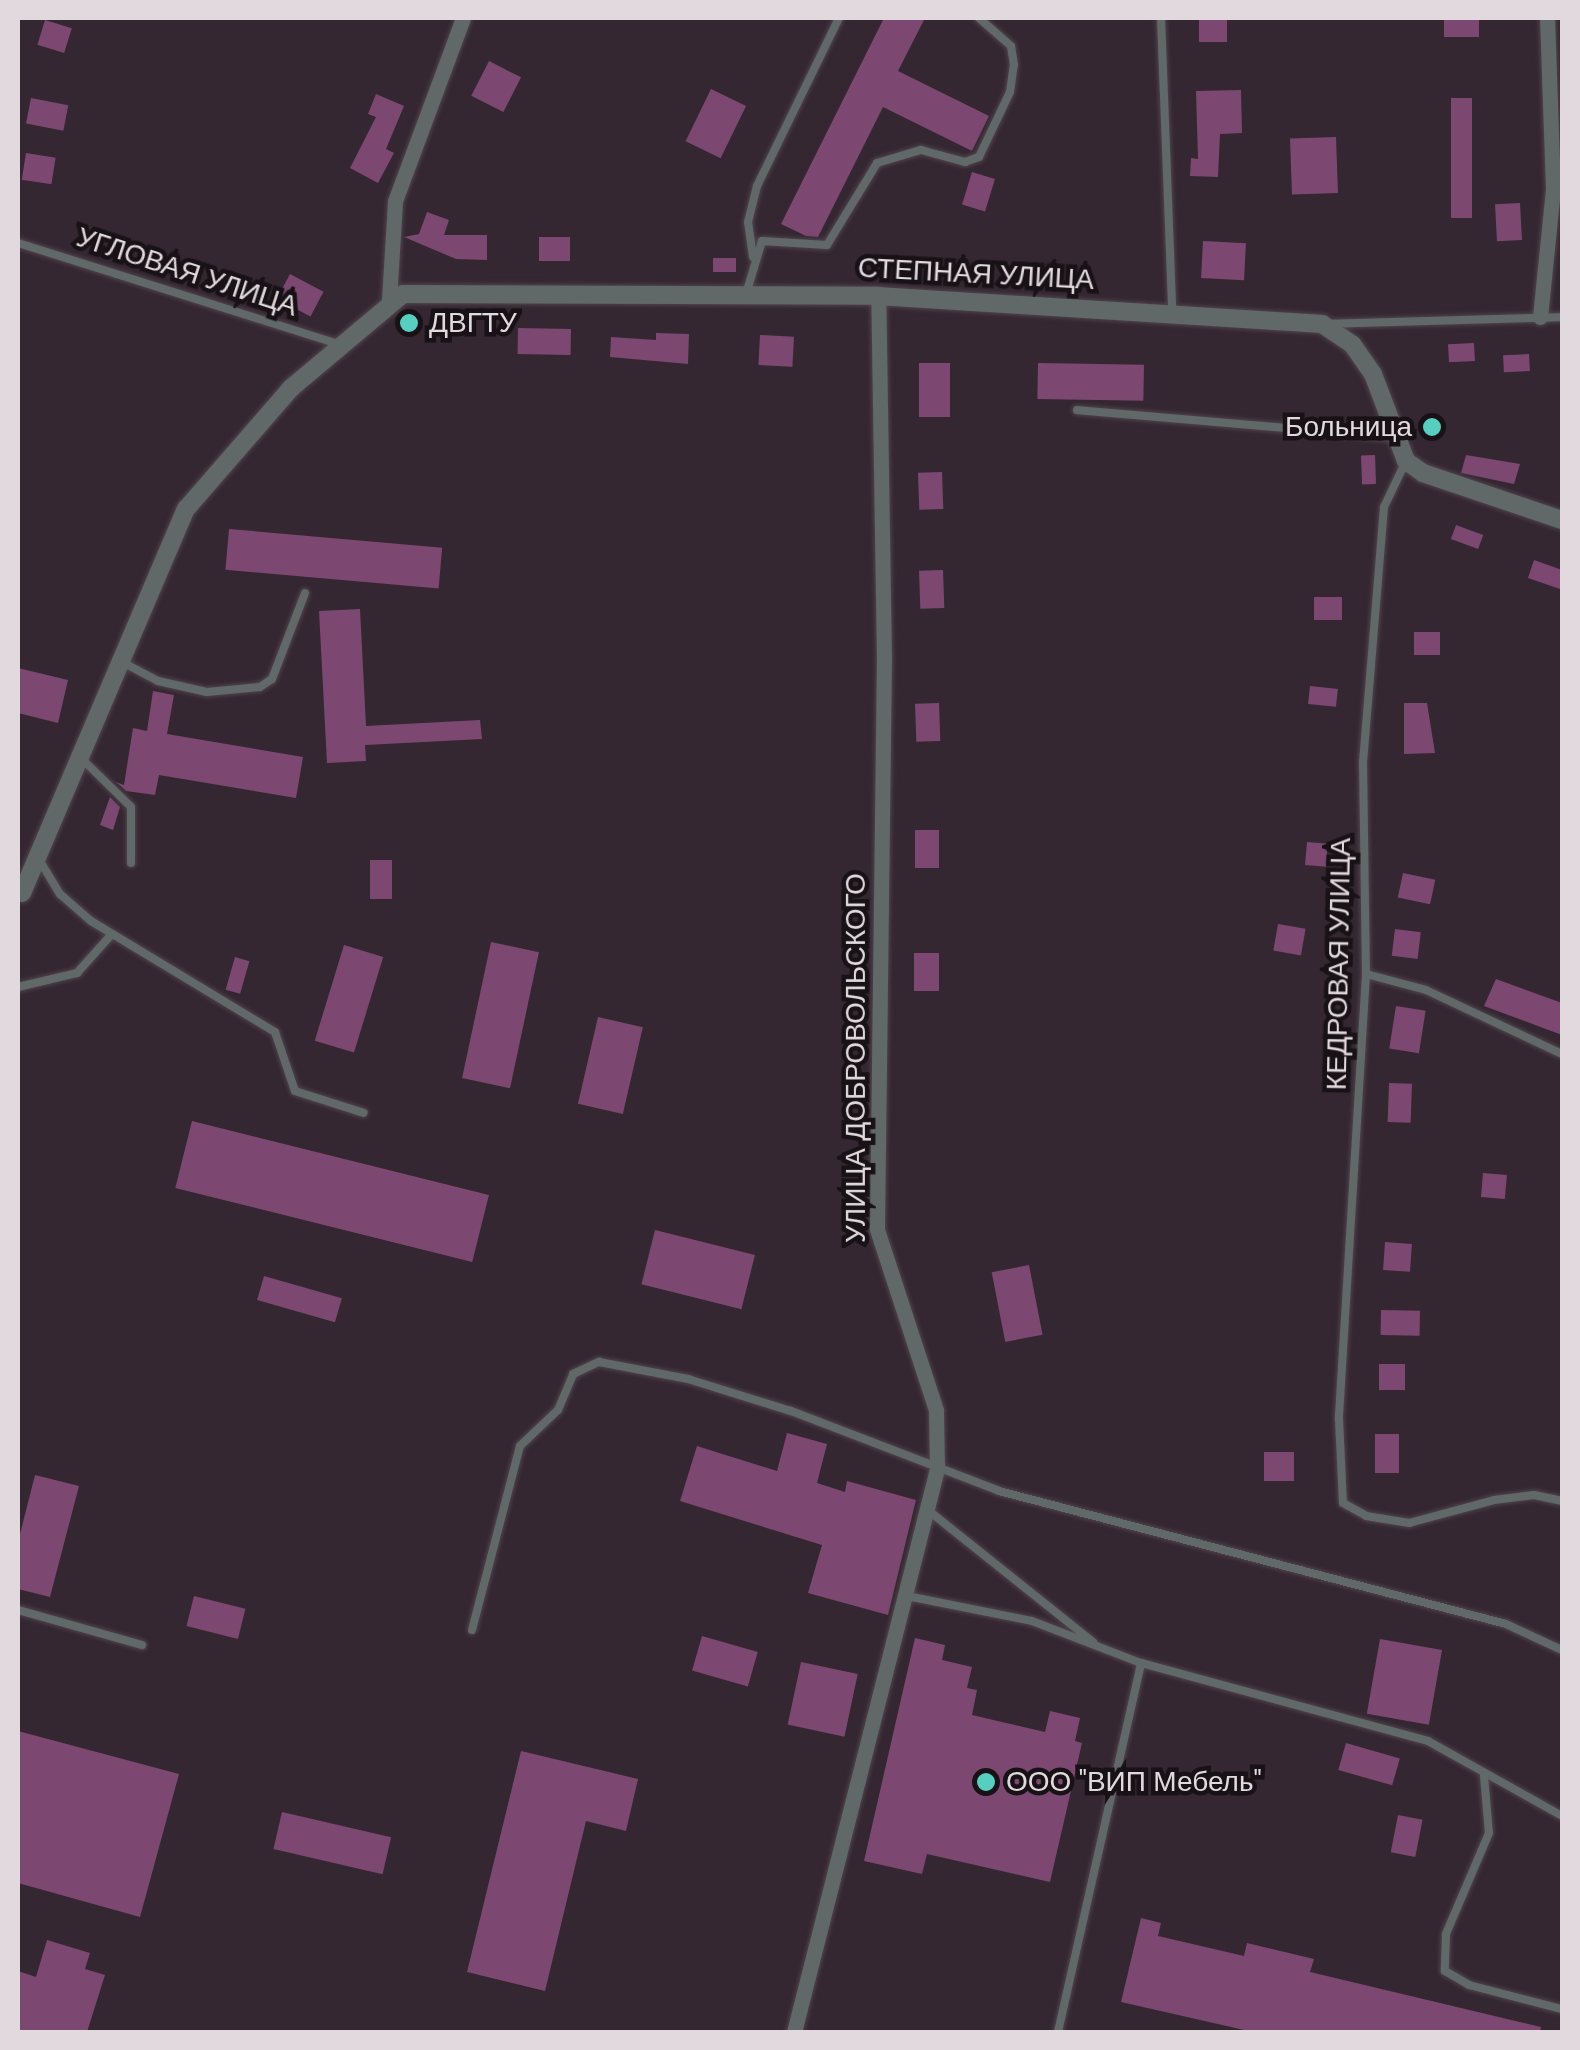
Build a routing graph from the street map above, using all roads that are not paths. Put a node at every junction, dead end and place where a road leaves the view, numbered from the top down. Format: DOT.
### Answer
graph roads {
  1 [pos="464,18"];
  2 [pos="839,18"];
  3 [pos="979,18"];
  4 [pos="1161,18"];
  5 [pos="1547,18"];
  6 [pos="1556,82"];
  7 [pos="18,243"];
  8 [pos="753,257"];
  9 [pos="746,294"];
  10 [pos="878,296"];
  11 [pos="389,300"];
  12 [pos="1172,310"];
  13 [pos="1540,317"];
  14 [pos="1562,317"];
  15 [pos="1322,324"];
  16 [pos="342,346"];
  17 [pos="1076,410"];
  18 [pos="1394,437"];
  19 [pos="1406,461"];
  20 [pos="1562,520"];
  21 [pos="304,592"];
  22 [pos="124,663"];
  23 [pos="80,757"];
  24 [pos="38,857"];
  25 [pos="131,863"];
  26 [pos="20,895"];
  27 [pos="111,935"];
  28 [pos="1366,974"];
  29 [pos="18,986"];
  30 [pos="1562,1054"];
  31 [pos="364,1113"];
  32 [pos="937,1468"];
  33 [pos="1562,1501"];
  34 [pos="929,1511"];
  35 [pos="907,1596"];
  36 [pos="18,1610"];
  37 [pos="472,1630"];
  38 [pos="142,1645"];
  39 [pos="1100,1647"];
  40 [pos="1562,1650"];
  41 [pos="1141,1663"];
  42 [pos="1484,1776"];
  43 [pos="1562,1816"];
  44 [pos="1562,2009"];
  45 [pos="794,2032"];
  46 [pos="1058,2032"];
  1 -- 11 [label="street"];
  2 -- 8 [label="lane"];
  3 -- 8 [label="lane"];
  4 -- 12 [label="lane"];
  5 -- 6 [label="street"];
  6 -- 13 [label="street"];
  7 -- 16 [label="lane, УГЛОВАЯ УЛИЦА"];
  8 -- 9 [label="lane"];
  9 -- 10 [label="street, СТЕПНАЯ УЛИЦА"];
  9 -- 11 [label="street, СТЕПНАЯ УЛИЦА"];
  10 -- 12 [label="street, СТЕПНАЯ УЛИЦА"];
  10 -- 32 [label="street, УЛИЦА ДОБРОВОЛЬСКОГО"];
  11 -- 16 [label="street"];
  12 -- 15 [label="street, СТЕПНАЯ УЛИЦА"];
  13 -- 14 [label="lane, СТЕПНАЯ УЛИЦА"];
  13 -- 15 [label="lane, СТЕПНАЯ УЛИЦА"];
  15 -- 18 [label="street"];
  16 -- 22 [label="street"];
  17 -- 18 [label="lane"];
  18 -- 19 [label="street"];
  19 -- 20 [label="street"];
  19 -- 28 [label="lane, КЕДРОВАЯ УЛИЦА"];
  21 -- 22 [label="lane"];
  22 -- 23 [label="street"];
  23 -- 24 [label="street"];
  23 -- 25 [label="lane"];
  24 -- 26 [label="street"];
  24 -- 27 [label="lane"];
  27 -- 29 [label="lane"];
  27 -- 31 [label="lane"];
  28 -- 30 [label="lane"];
  28 -- 33 [label="lane, КЕДРОВАЯ УЛИЦА"];
  32 -- 34 [label="street, УЛИЦА ДОБРОВОЛЬСКОГО"];
  32 -- 37 [label="lane"];
  32 -- 40 [label="lane"];
  34 -- 35 [label="street, УЛИЦА ДОБРОВОЛЬСКОГО"];
  34 -- 39 [label="lane"];
  35 -- 39 [label="lane"];
  35 -- 45 [label="street, УЛИЦА ДОБРОВОЛЬСКОГО"];
  36 -- 38 [label="lane"];
  39 -- 41 [label="lane"];
  41 -- 42 [label="lane"];
  41 -- 46 [label="lane"];
  42 -- 43 [label="lane"];
  42 -- 44 [label="lane"];
}
